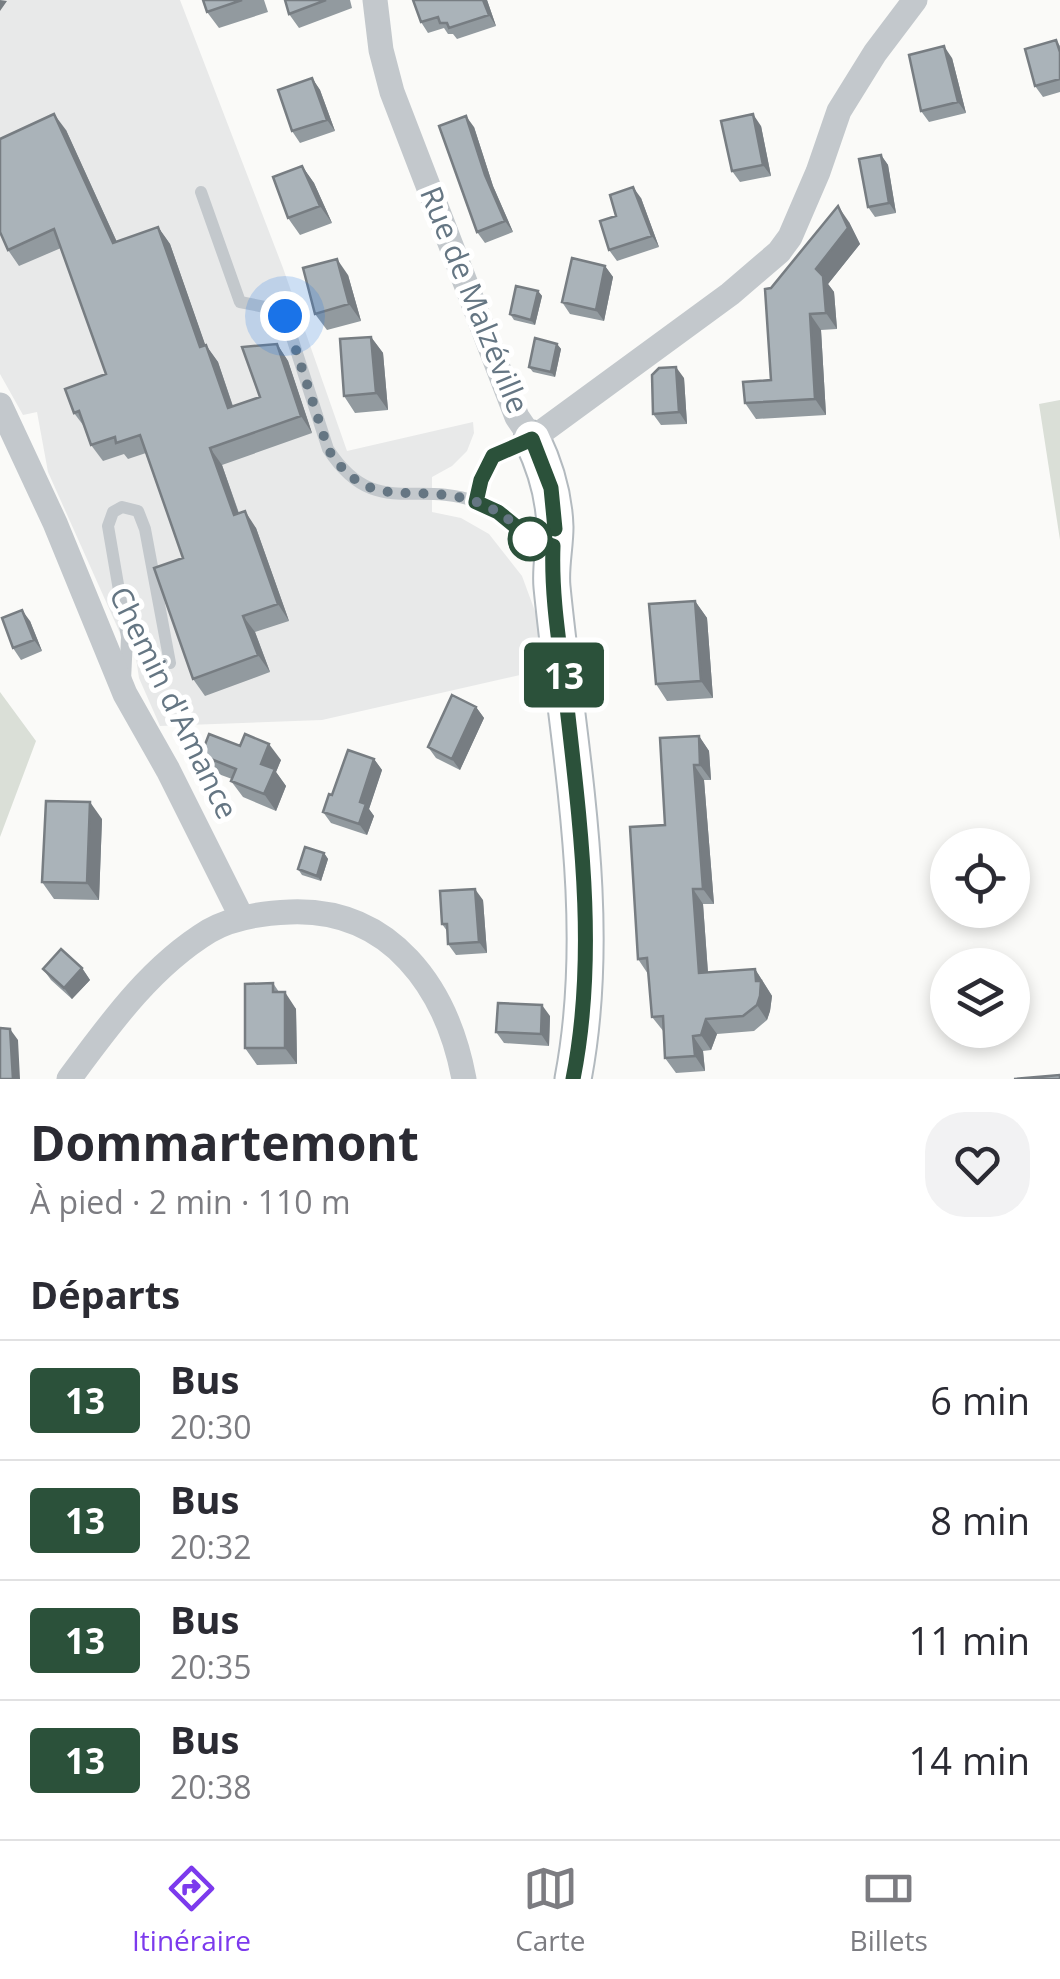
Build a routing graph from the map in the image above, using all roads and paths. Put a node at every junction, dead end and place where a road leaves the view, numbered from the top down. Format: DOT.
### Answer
graph roads {
  1 [pos="375,0"];
  2 [pos="915,0"];
  3 [pos="201,192"];
  4 [pos="0,405"];
  5 [pos="532,439"];
  6 [pos="476,502"];
  7 [pos="553,546"];
  8 [pos="170,663"];
  9 [pos="125,694"];
  10 [pos="242,918"];
  11 [pos="69,1079"];
  12 [pos="464,1079"];
  13 [pos="573,1079"];
  1 -- 5 [label="street, Rue de Malzéville"];
  2 -- 5 [label="street"];
  3 -- 6 [label="lane"];
  4 -- 9 [label="street, Chemin d'Amance"];
  5 -- 6 [label="lane"];
  5 -- 7 [label="street, Rue de Malzéville"];
  6 -- 7 [label="lane"];
  7 -- 13 [label="street, Rue de Malzéville"];
  8 -- 9 [label="lane"];
  9 -- 10 [label="street, Chemin d'Amance"];
  10 -- 11 [label="street"];
  10 -- 12 [label="street"];
}
